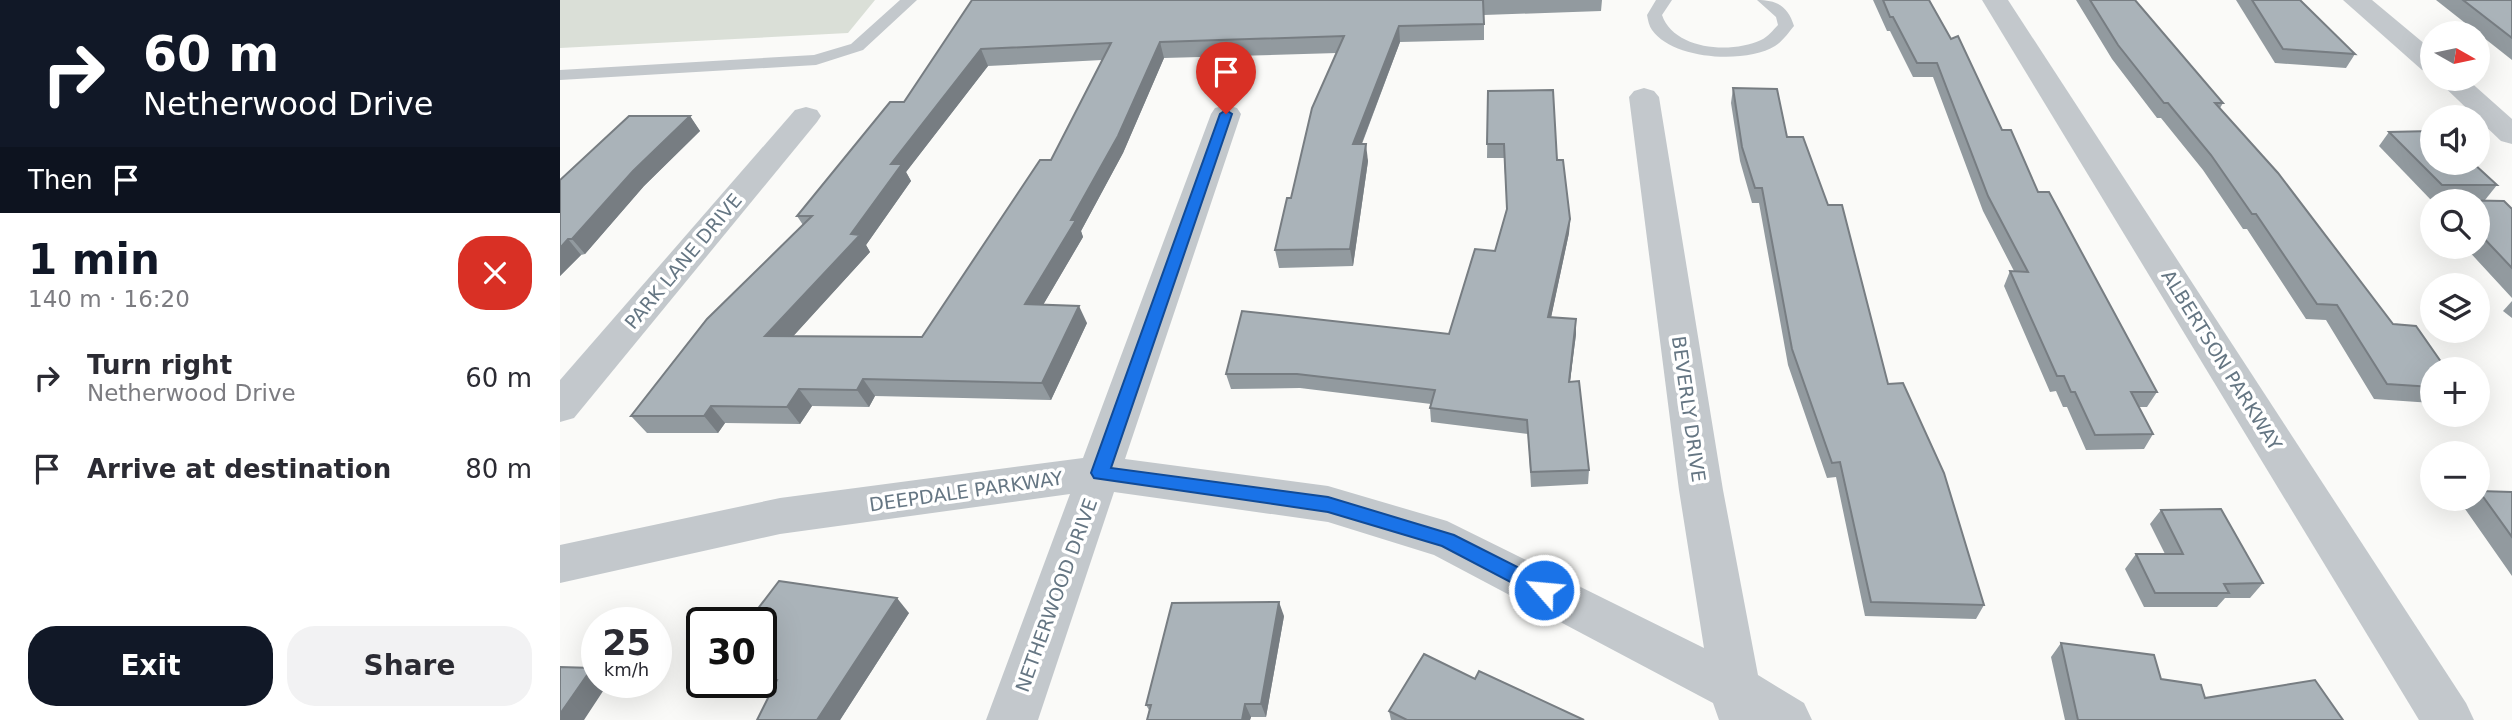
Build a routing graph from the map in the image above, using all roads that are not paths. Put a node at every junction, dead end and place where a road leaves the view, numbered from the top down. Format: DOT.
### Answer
graph roads {
  1 [pos="909,0"];
  2 [pos="1664,0"];
  3 [pos="1765,0"];
  4 [pos="1995,0"];
  5 [pos="2356,0"];
  6 [pos="2420,54"];
  7 [pos="560,75"];
  8 [pos="2463,91"];
  9 [pos="1644,97"];
  10 [pos="1226,114"];
  11 [pos="806,116"];
  12 [pos="2512,135"];
  13 [pos="560,407"];
  14 [pos="1100,473"];
  15 [pos="560,564"];
  16 [pos="1739,705"];
  17 [pos="1012,720"];
  18 [pos="1786,720"];
  19 [pos="2448,720"];
  1 -- 7 [label="lane"];
  2 -- 3 [label="lane"];
  4 -- 19 [label="street, ALBERTSON PARKWAY"];
  5 -- 6 [label="street"];
  8 -- 12 [label="street"];
  9 -- 16 [label="street, BEVERLY DRIVE"];
  10 -- 14 [label="street, NETHERWOOD DRIVE"];
  11 -- 13 [label="street, PARK LANE DRIVE"];
  14 -- 15 [label="street, DEEPDALE PARKWAY"];
  14 -- 16 [label="street, DEEPDALE PARKWAY"];
  14 -- 17 [label="street, NETHERWOOD DRIVE"];
  16 -- 18 [label="street, DEEPDALE PARKWAY"];
}
